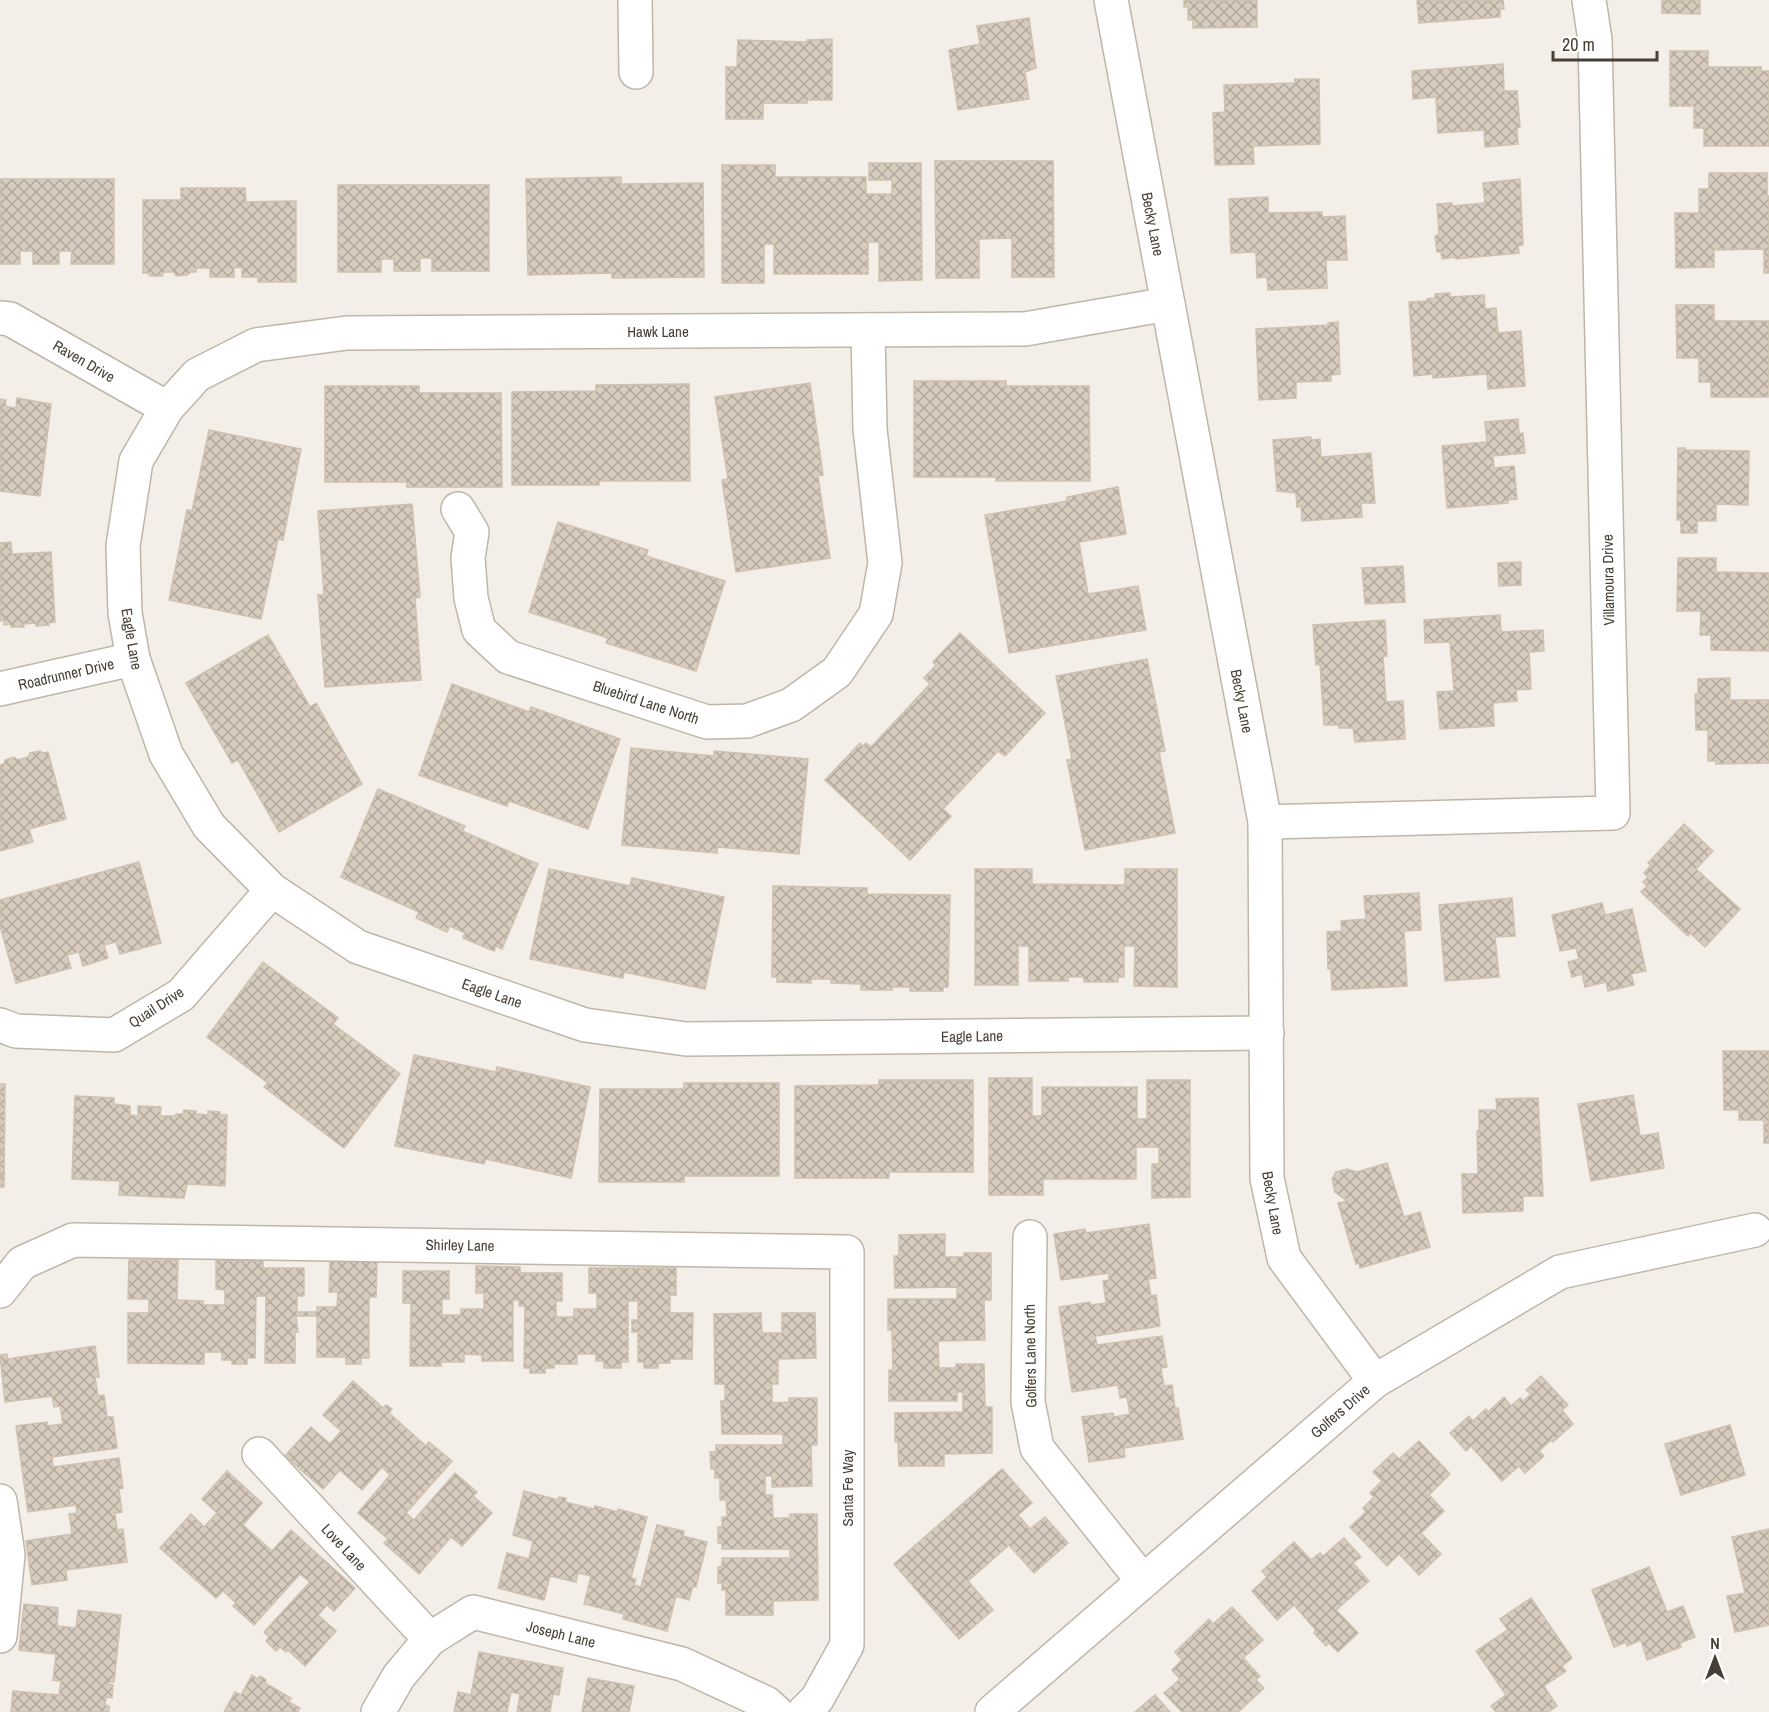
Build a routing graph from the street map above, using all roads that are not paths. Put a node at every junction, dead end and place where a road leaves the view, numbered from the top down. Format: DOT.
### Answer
graph roads {
  1 [pos="634,0"];
  2 [pos="1111,0"];
  3 [pos="1589,0"];
  4 [pos="636,72"];
  5 [pos="1168,304"];
  6 [pos="0,318"];
  7 [pos="868,330"];
  8 [pos="167,408"];
  9 [pos="458,508"];
  10 [pos="133,659"];
  11 [pos="0,689"];
  12 [pos="1265,822"];
  13 [pos="272,890"];
  14 [pos="0,1025"];
  15 [pos="1267,1033"];
  16 [pos="1755,1230"];
  17 [pos="1030,1238"];
  18 [pos="847,1252"];
  19 [pos="0,1291"];
  20 [pos="1375,1381"];
  21 [pos="259,1454"];
  22 [pos="0,1501"];
  23 [pos="1143,1581"];
  24 [pos="0,1636"];
  25 [pos="430,1639"];
  26 [pos="378,1712"];
  27 [pos="776,1712"];
  28 [pos="804,1712"];
  29 [pos="992,1712"];
  1 -- 4 [label="street"];
  2 -- 5 [label="street, Becky Lane"];
  3 -- 12 [label="street, Villamoura Drive"];
  5 -- 7 [label="street, Hawk Lane"];
  5 -- 12 [label="street, Becky Lane"];
  6 -- 8 [label="street, Raven Drive"];
  7 -- 8 [label="street, Hawk Lane"];
  7 -- 9 [label="street, Bluebird Lane North"];
  8 -- 10 [label="street, Eagle Lane"];
  10 -- 11 [label="street, Roadrunner Drive"];
  10 -- 13 [label="street, Eagle Lane"];
  12 -- 15 [label="street, Becky Lane"];
  13 -- 14 [label="street, Quail Drive"];
  13 -- 15 [label="street, Eagle Lane"];
  15 -- 20 [label="street, Becky Lane"];
  16 -- 20 [label="street, Golfers Drive"];
  17 -- 23 [label="street, Golfers Lane North"];
  18 -- 19 [label="street, Shirley Lane"];
  18 -- 28 [label="street, Santa Fe Way"];
  20 -- 23 [label="street, Golfers Drive"];
  21 -- 25 [label="street, Love Lane"];
  22 -- 24 [label="street"];
  23 -- 29 [label="street, Golfers Drive"];
  25 -- 26 [label="street, Joseph Lane"];
  25 -- 27 [label="street, Joseph Lane"];
}
